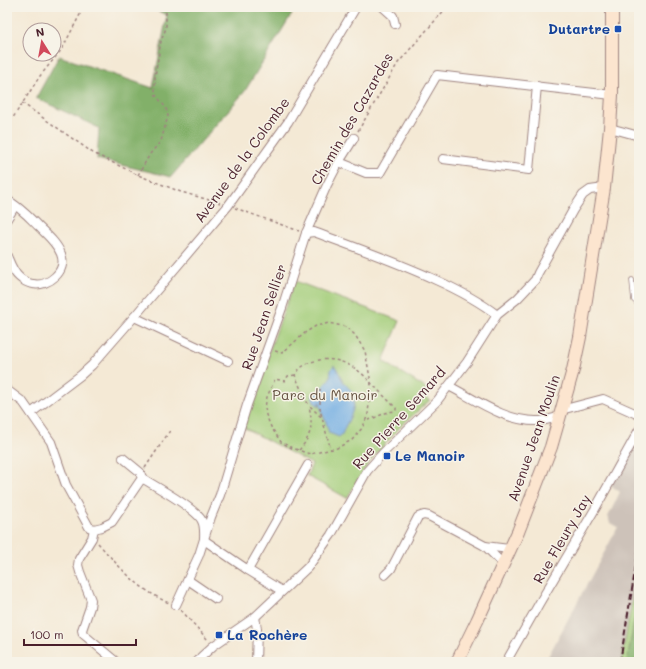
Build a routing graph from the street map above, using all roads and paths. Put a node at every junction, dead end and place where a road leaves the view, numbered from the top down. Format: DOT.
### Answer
graph roads {
  1 [pos="84,7"];
  2 [pos="166,7"];
  3 [pos="356,7"];
  4 [pos="383,7"];
  5 [pos="447,7"];
  6 [pos="612,7"];
  7 [pos="396,24"];
  8 [pos="537,86"];
  9 [pos="612,95"];
  10 [pos="22,103"];
  11 [pos="7,127"];
  12 [pos="610,128"];
  13 [pos="639,136"];
  14 [pos="354,138"];
  15 [pos="443,159"];
  16 [pos="344,164"];
  17 [pos="138,175"];
  18 [pos="604,188"];
  19 [pos="7,200"];
  20 [pos="15,206"];
  21 [pos="228,206"];
  22 [pos="7,219"];
  23 [pos="306,233"];
  24 [pos="7,256"];
  25 [pos="632,280"];
  26 [pos="639,304"];
  27 [pos="497,315"];
  28 [pos="134,317"];
  29 [pos="267,349"];
  30 [pos="228,361"];
  31 [pos="295,375"];
  32 [pos="371,384"];
  33 [pos="449,386"];
  34 [pos="320,389"];
  35 [pos="8,392"];
  36 [pos="309,405"];
  37 [pos="32,413"];
  38 [pos="560,414"];
  39 [pos="639,415"];
  40 [pos="322,420"];
  41 [pos="366,421"];
  42 [pos="171,429"];
  43 [pos="639,430"];
  44 [pos="299,450"];
  45 [pos="331,450"];
  46 [pos="123,458"];
  47 [pos="308,465"];
  48 [pos="141,475"];
  49 [pos="93,534"];
  50 [pos="204,540"];
  51 [pos="485,546"];
  52 [pos="509,550"];
  53 [pos="502,564"];
  54 [pos="248,570"];
  55 [pos="384,575"];
  56 [pos="188,580"];
  57 [pos="282,591"];
  58 [pos="216,599"];
  59 [pos="176,605"];
  60 [pos="255,617"];
  61 [pos="213,646"];
  62 [pos="200,660"];
  63 [pos="114,662"];
  64 [pos="256,662"];
  65 [pos="457,662"];
  66 [pos="506,662"];
  1 -- 10 [label="path"];
  2 -- 17 [label="path"];
  3 -- 21 [label="street, Avenue de la Colombe"];
  4 -- 7 [label="street"];
  5 -- 14 [label="path, Chemin des Cazardes"];
  6 -- 9 [label="main road"];
  8 -- 9 [label="street"];
  8 -- 15 [label="street"];
  8 -- 16 [label="street"];
  9 -- 12 [label="main road"];
  10 -- 11 [label="path"];
  10 -- 17 [label="path"];
  12 -- 13 [label="street"];
  12 -- 18 [label="main road"];
  14 -- 23 [label="street, Chemin des Cazardes"];
  17 -- 21 [label="path"];
  18 -- 27 [label="street, Rue Pierre Semard"];
  18 -- 38 [label="main road, Avenue Jean Moulin"];
  19 -- 20 [label="street"];
  20 -- 22 [label="street"];
  20 -- 24 [label="street"];
  21 -- 23 [label="path"];
  21 -- 28 [label="street, Avenue de la Colombe"];
  23 -- 27 [label="street"];
  23 -- 29 [label="street, Rue Jean Sellier"];
  25 -- 26 [label="lane"];
  27 -- 33 [label="street, Rue Pierre Semard"];
  28 -- 30 [label="street"];
  28 -- 37 [label="street, Avenue de la Colombe"];
  29 -- 32 [label="path"];
  29 -- 50 [label="street, Rue Jean Sellier"];
  31 -- 32 [label="path"];
  31 -- 36 [label="path"];
  31 -- 44 [label="path"];
  32 -- 41 [label="path"];
  32 -- 41 [label="path"];
  33 -- 38 [label="street"];
  33 -- 57 [label="street, Rue Pierre Semard"];
  34 -- 40 [label="path"];
  35 -- 37 [label="street"];
  36 -- 40 [label="path"];
  36 -- 44 [label="path"];
  37 -- 49 [label="street"];
  38 -- 39 [label="street"];
  38 -- 52 [label="main road, Avenue Jean Moulin"];
  40 -- 45 [label="path"];
  41 -- 45 [label="path"];
  42 -- 48 [label="path"];
  43 -- 66 [label="street, Rue Fleury Jay"];
  44 -- 45 [label="path"];
  46 -- 48 [label="street"];
  47 -- 54 [label="street"];
  48 -- 49 [label="street"];
  48 -- 50 [label="street"];
  49 -- 59 [label="path"];
  49 -- 63 [label="street"];
  50 -- 54 [label="street"];
  50 -- 56 [label="street, Rue Jean Sellier"];
  51 -- 52 [label="street"];
  51 -- 53 [label="street"];
  51 -- 55 [label="street"];
  52 -- 53 [label="main road, Avenue Jean Moulin"];
  53 -- 65 [label="main road, Avenue Jean Moulin"];
  54 -- 57 [label="street"];
  56 -- 58 [label="street"];
  56 -- 59 [label="street, Rue Jean Sellier"];
  57 -- 60 [label="street, Rue Pierre Semard"];
  59 -- 61 [label="path"];
  60 -- 61 [label="street, Rue Pierre Semard"];
  60 -- 64 [label="street"];
  61 -- 62 [label="street, Rue Pierre Semard"];
}
